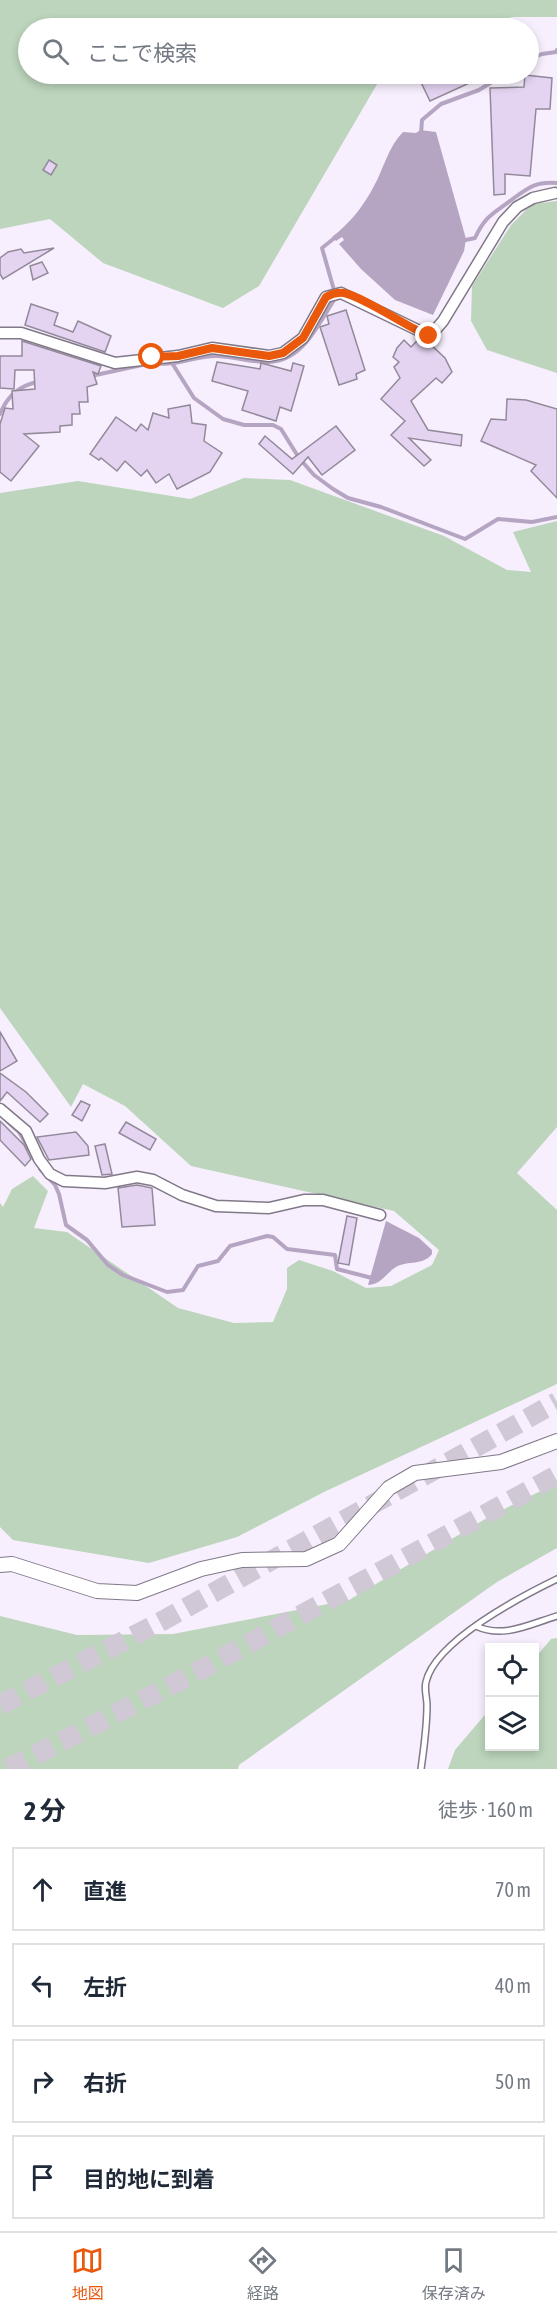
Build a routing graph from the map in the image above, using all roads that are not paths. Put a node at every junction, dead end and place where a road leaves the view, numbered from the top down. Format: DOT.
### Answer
graph roads {
  1 [pos="555,194"];
  2 [pos="0,333"];
  3 [pos="0,1108"];
  4 [pos="380,1215"];
  5 [pos="557,1441"];
  6 [pos="0,1564"];
  7 [pos="557,1579"];
  8 [pos="557,1616"];
  9 [pos="476,1626"];
  10 [pos="421,1769"];
  1 -- 2 [label="street"];
  3 -- 4 [label="street"];
  5 -- 6 [label="street"];
  7 -- 9 [label="lane"];
  8 -- 9 [label="lane"];
  9 -- 10 [label="lane"];
}
